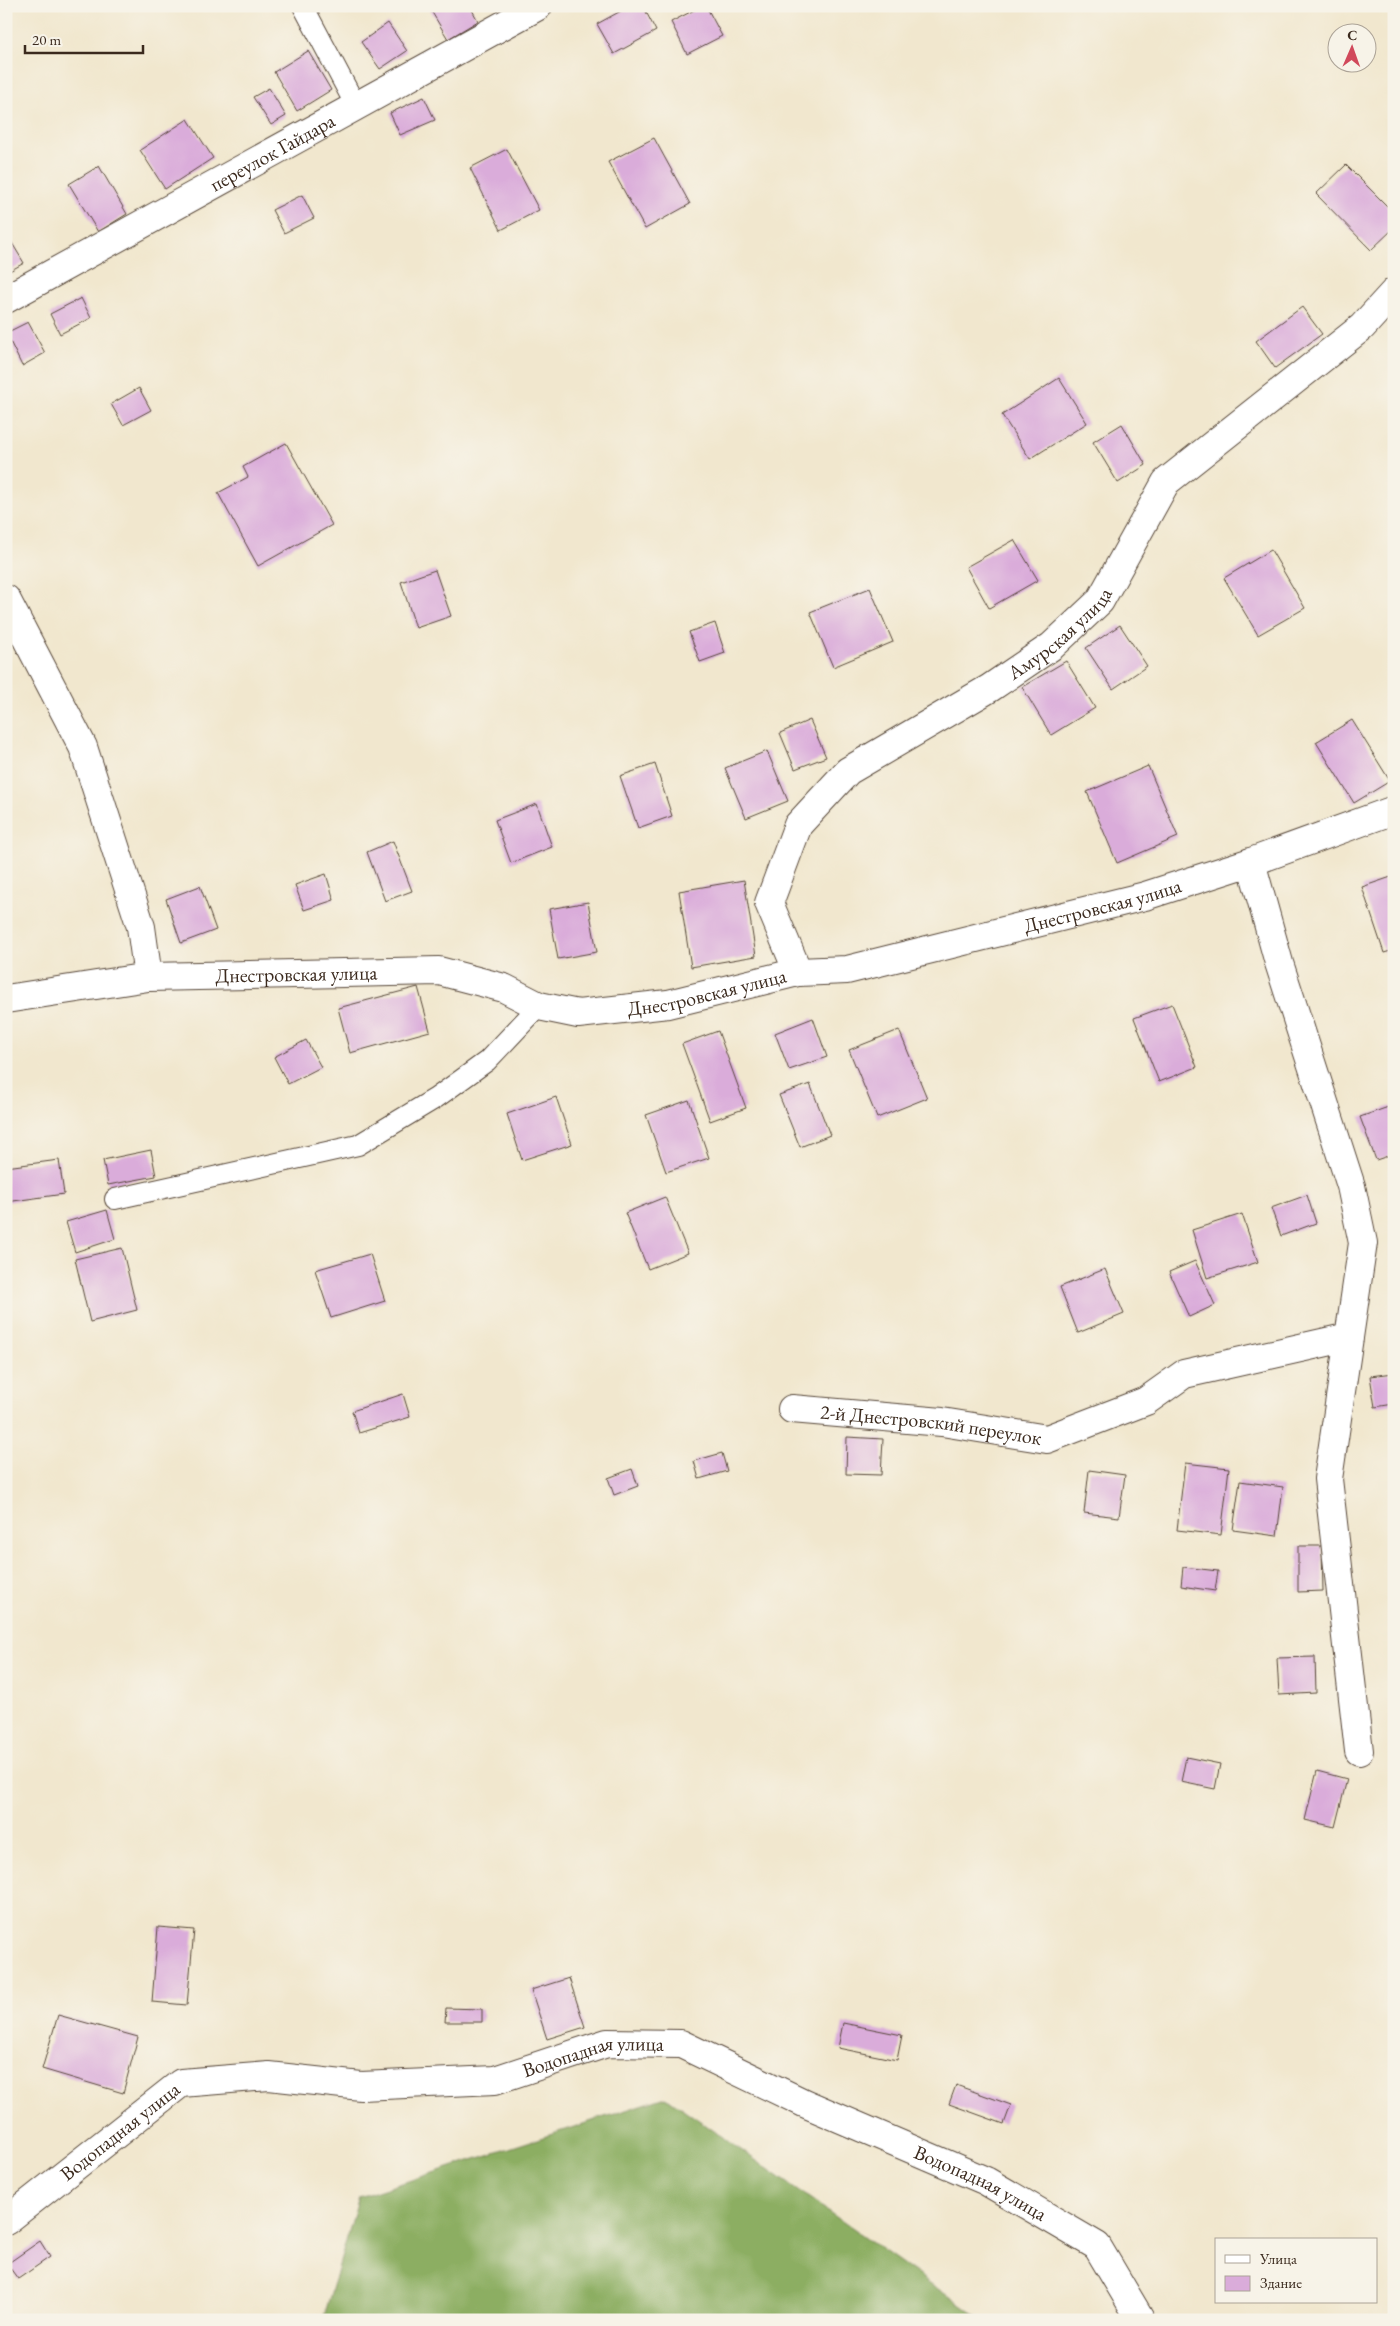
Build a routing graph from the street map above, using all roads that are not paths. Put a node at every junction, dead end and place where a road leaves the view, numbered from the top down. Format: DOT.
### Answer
graph roads {
  1 [pos="303,6"];
  2 [pos="538,6"];
  3 [pos="356,106"];
  4 [pos="1394,292"];
  5 [pos="6,299"];
  6 [pos="6,599"];
  7 [pos="1394,810"];
  8 [pos="1251,862"];
  9 [pos="798,972"];
  10 [pos="148,977"];
  11 [pos="6,999"];
  12 [pos="539,1006"];
  13 [pos="115,1199"];
  14 [pos="1349,1337"];
  15 [pos="792,1408"];
  16 [pos="1359,1751"];
  17 [pos="6,2221"];
  18 [pos="1141,2320"];
  1 -- 3 [label="lane"];
  2 -- 3 [label="street, переулок Гайдара"];
  3 -- 5 [label="street, переулок Гайдара"];
  4 -- 9 [label="street, Амурская улица"];
  6 -- 10 [label="street"];
  7 -- 8 [label="street, Днестровская улица"];
  8 -- 9 [label="street, Днестровская улица"];
  8 -- 14 [label="street"];
  9 -- 12 [label="street, Днестровская улица"];
  10 -- 11 [label="street, Днестровская улица"];
  10 -- 12 [label="street, Днестровская улица"];
  12 -- 13 [label="lane"];
  14 -- 15 [label="street, 2-й Днестровский переулок"];
  14 -- 16 [label="street"];
  17 -- 18 [label="street, Водопадная улица"];
}
